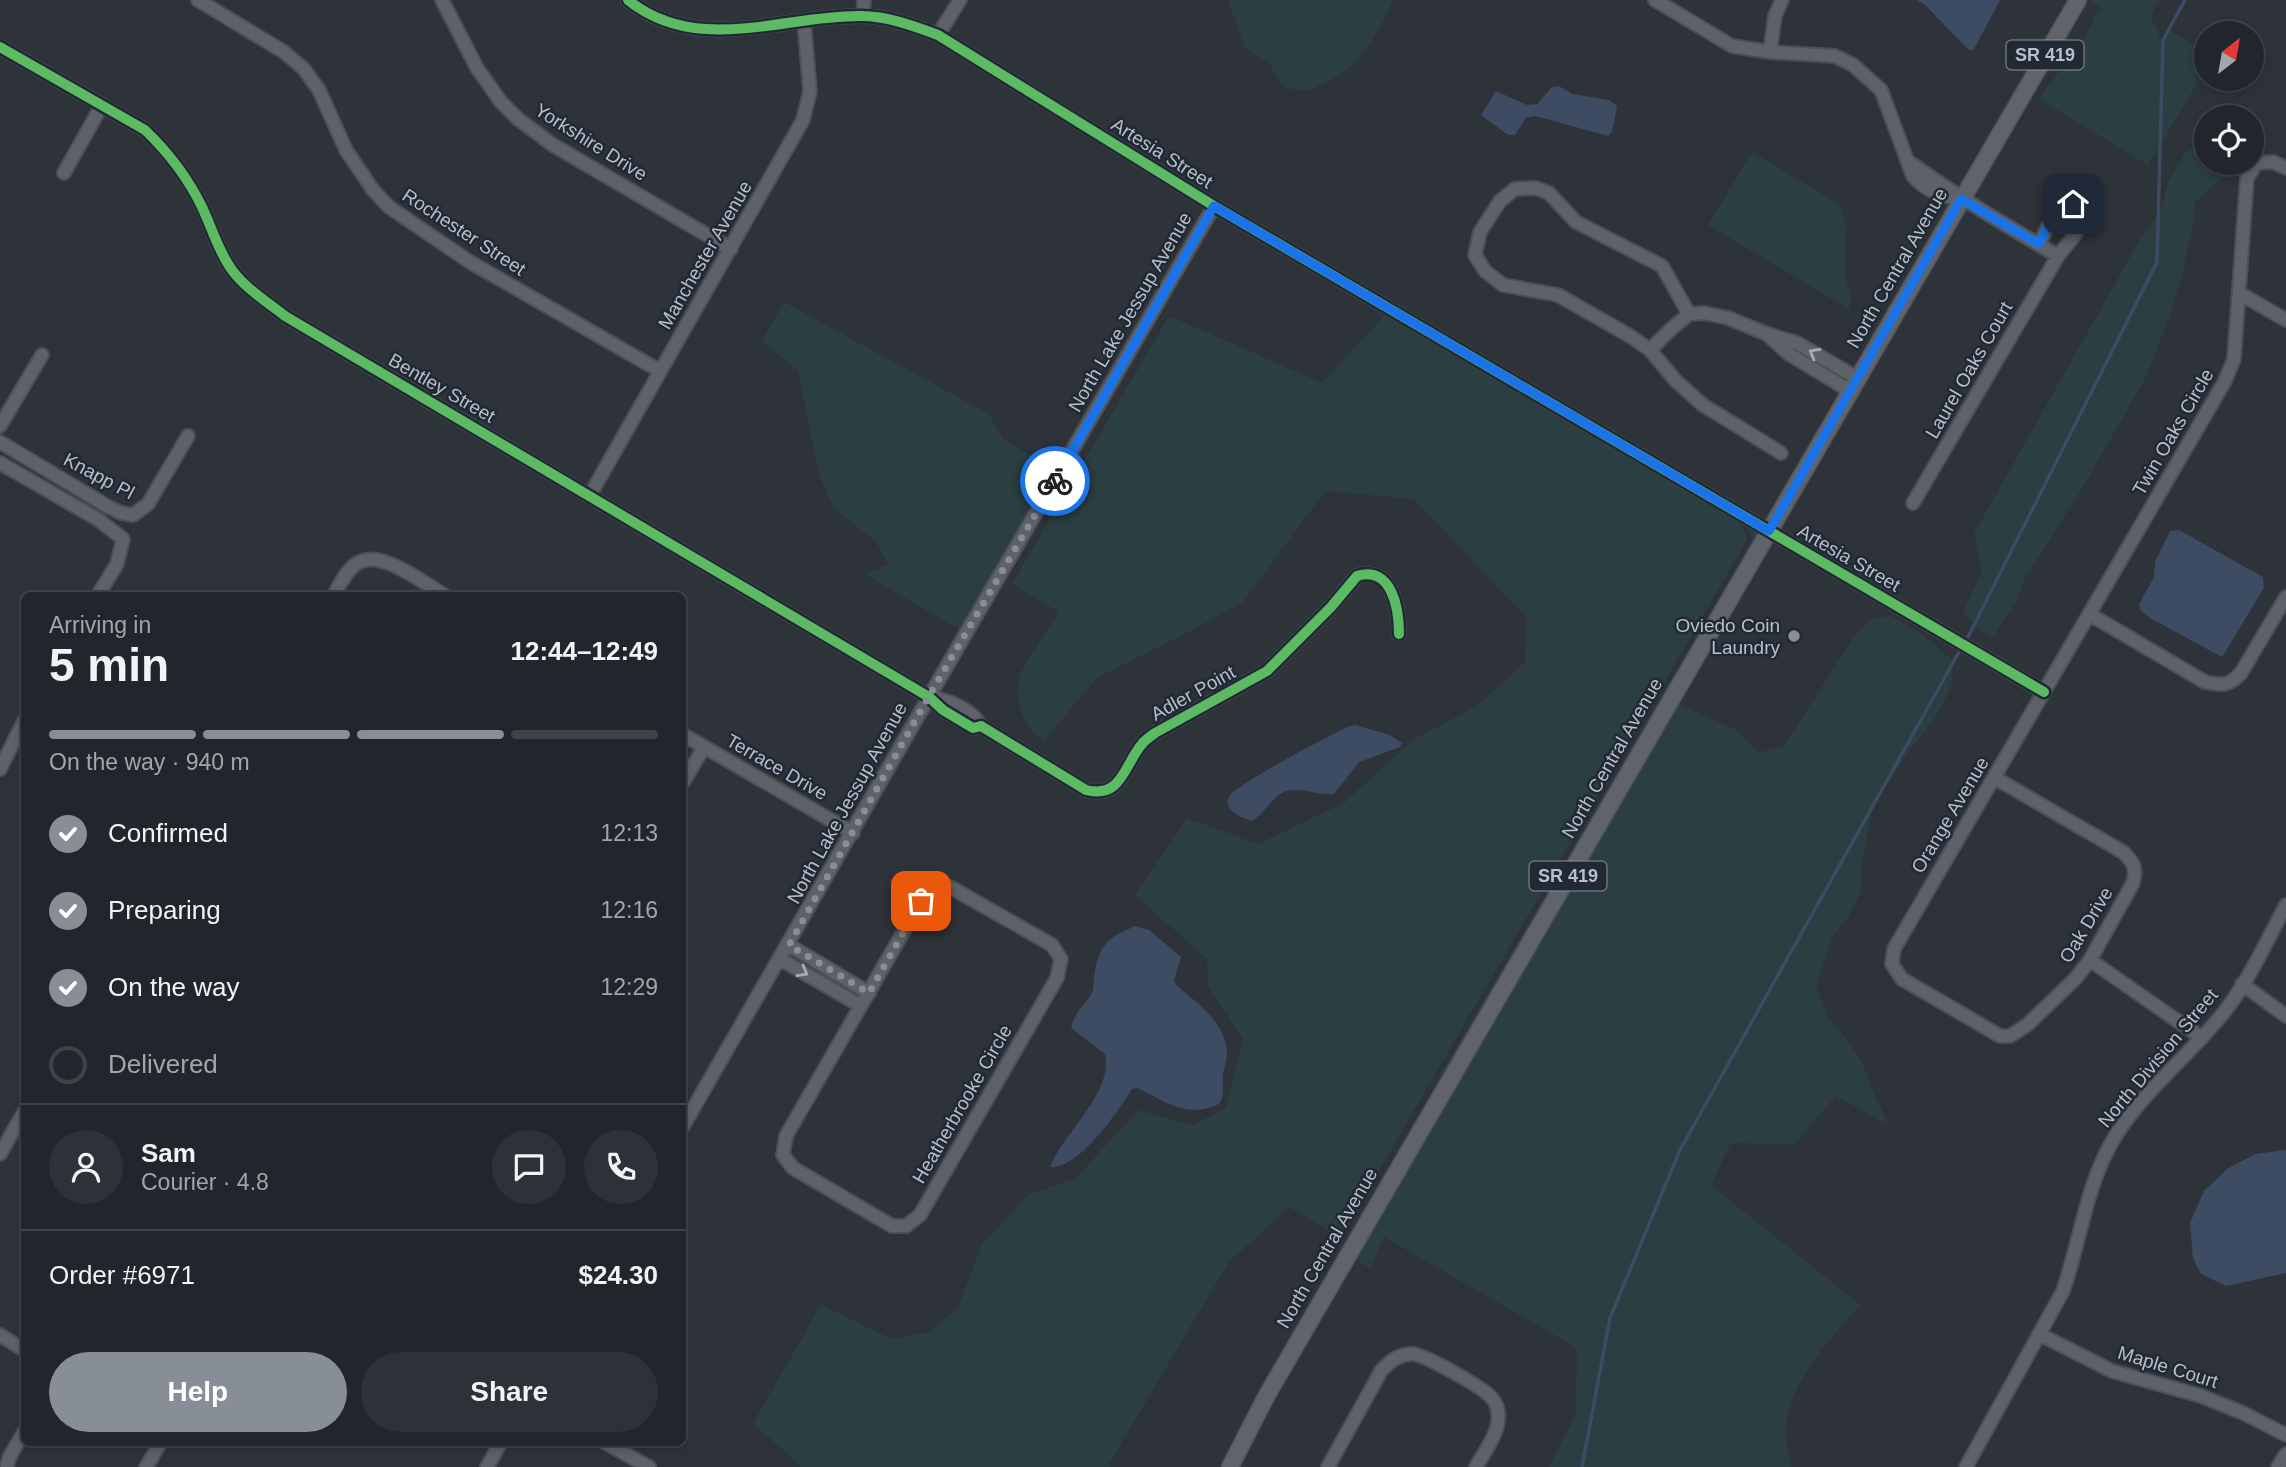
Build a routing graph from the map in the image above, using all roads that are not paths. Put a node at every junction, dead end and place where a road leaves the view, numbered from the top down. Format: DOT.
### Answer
graph roads {
  1 [pos="198,0"];
  2 [pos="442,0"];
  3 [pos="628,0"];
  4 [pos="864,0"];
  5 [pos="960,0"];
  6 [pos="1654,0"];
  7 [pos="1782,0"];
  8 [pos="2078,0"];
  9 [pos="863,16"];
  10 [pos="804,21"];
  11 [pos="939,35"];
  12 [pos="0,47"];
  13 [pos="1770,52"];
  14 [pos="102,105"];
  15 [pos="2286,168"];
  16 [pos="64,173"];
  17 [pos="1961,199"];
  18 [pos="1214,206"];
  19 [pos="2039,244"];
  20 [pos="731,249"];
  21 [pos="2058,256"];
  22 [pos="2239,293"];
  23 [pos="1689,314"];
  24 [pos="2286,320"];
  25 [pos="1650,350"];
  26 [pos="42,355"];
  27 [pos="660,371"];
  28 [pos="1854,384"];
  29 [pos="0,426"];
  30 [pos="188,436"];
  31 [pos="0,442"];
  32 [pos="1781,453"];
  33 [pos="0,463"];
  34 [pos="590,495"];
  35 [pos="1913,503"];
  36 [pos="1769,531"];
  37 [pos="100,592"];
  38 [pos="336,592"];
  39 [pos="439,592"];
  40 [pos="2286,597"];
  41 [pos="2089,614"];
  42 [pos="1399,634"];
  43 [pos="2043,692"];
  44 [pos="929,696"];
  45 [pos="21,727"];
  46 [pos="686,736"];
  47 [pos="704,747"];
  48 [pos="0,769"];
  49 [pos="686,778"];
  50 [pos="1995,778"];
  51 [pos="853,833"];
  52 [pos="2286,905"];
  53 [pos="789,945"];
  54 [pos="1891,958"];
  55 [pos="780,959"];
  56 [pos="2090,960"];
  57 [pos="833,971"];
  58 [pos="2242,984"];
  59 [pos="825,985"];
  60 [pos="869,993"];
  61 [pos="861,1006"];
  62 [pos="2286,1016"];
  63 [pos="2202,1038"];
  64 [pos="21,1117"];
  65 [pos="686,1121"];
  66 [pos="0,1153"];
  67 [pos="2039,1334"];
  68 [pos="0,1335"];
  69 [pos="21,1348"];
  70 [pos="2286,1435"];
  71 [pos="21,1437"];
  72 [pos="159,1446"];
  73 [pos="499,1446"];
  74 [pos="611,1446"];
  75 [pos="2286,1454"];
  76 [pos="7,1467"];
  77 [pos="146,1467"];
  78 [pos="487,1467"];
  79 [pos="649,1467"];
  80 [pos="1230,1467"];
  81 [pos="1328,1467"];
  82 [pos="1476,1467"];
  83 [pos="1966,1467"];
  84 [pos="2278,1467"];
  1 -- 27 [label="street, Rochester Street"];
  2 -- 20 [label="street, Yorkshire Drive"];
  3 -- 10 [label="street, Artesia Street"];
  4 -- 9 [label="street"];
  5 -- 11 [label="street"];
  6 -- 13 [label="street"];
  7 -- 13 [label="street"];
  8 -- 17 [label="main road, North Central Avenue / SR 419"];
  9 -- 10 [label="street, Artesia Street"];
  9 -- 11 [label="street, Artesia Street"];
  10 -- 20 [label="street, Manchester Avenue"];
  11 -- 18 [label="street, Artesia Street"];
  12 -- 14 [label="street, Bentley Street"];
  13 -- 17 [label="street"];
  14 -- 16 [label="street"];
  14 -- 34 [label="street, Bentley Street"];
  15 -- 22 [label="street, Twin Oaks Circle"];
  17 -- 19 [label="street"];
  17 -- 28 [label="main road, North Central Avenue / SR 419"];
  18 -- 36 [label="street, Artesia Street"];
  18 -- 44 [label="street, North Lake Jessup Avenue"];
  19 -- 21 [label="street"];
  19 -- 21 [label="street, Laurel Oaks Court"];
  20 -- 27 [label="street, Manchester Avenue"];
  21 -- 35 [label="street, Laurel Oaks Court"];
  22 -- 24 [label="street"];
  22 -- 41 [label="street, Twin Oaks Circle"];
  23 -- 25 [label="street"];
  23 -- 25 [label="street"];
  23 -- 28 [label="street"];
  25 -- 32 [label="street"];
  26 -- 29 [label="street"];
  27 -- 34 [label="street, Manchester Avenue"];
  28 -- 36 [label="main road, North Central Avenue / SR 419"];
  30 -- 31 [label="street, Knapp Pl"];
  33 -- 37 [label="street"];
  34 -- 44 [label="street, Bentley Street"];
  36 -- 43 [label="street, Artesia Street"];
  36 -- 80 [label="main road, North Central Avenue / SR 419"];
  38 -- 39 [label="street"];
  40 -- 41 [label="street"];
  41 -- 43 [label="street, Twin Oaks Circle"];
  42 -- 44 [label="street, Adler Point"];
  43 -- 50 [label="street, Orange Avenue"];
  44 -- 51 [label="street, North Lake Jessup Avenue"];
  45 -- 48 [label="street"];
  46 -- 47 [label="street, Terrace Drive"];
  47 -- 49 [label="street"];
  47 -- 51 [label="street, Terrace Drive"];
  50 -- 54 [label="street, Orange Avenue"];
  50 -- 56 [label="street, Oak Drive"];
  51 -- 53 [label="street, North Lake Jessup Avenue"];
  52 -- 58 [label="street, North Division Street"];
  53 -- 55 [label="street, North Lake Jessup Avenue"];
  53 -- 57 [label="street"];
  54 -- 56 [label="street, Oak Drive"];
  55 -- 59 [label="street, one-way"];
  55 -- 65 [label="street, North Lake Jessup Avenue"];
  56 -- 63 [label="street"];
  57 -- 59 [label="street"];
  57 -- 60 [label="street"];
  58 -- 62 [label="street"];
  58 -- 63 [label="street, North Division Street"];
  59 -- 61 [label="street"];
  60 -- 61 [label="street, Heatherbrooke Circle"];
  60 -- 61 [label="street, Heatherbrooke Circle"];
  63 -- 67 [label="street, North Division Street"];
  64 -- 66 [label="street"];
  67 -- 70 [label="street, Maple Court"];
  67 -- 83 [label="street, North Division Street"];
  68 -- 69 [label="street"];
  71 -- 76 [label="street"];
  72 -- 77 [label="street"];
  73 -- 78 [label="street"];
  74 -- 79 [label="street"];
  75 -- 84 [label="street"];
  81 -- 82 [label="street"];
}
